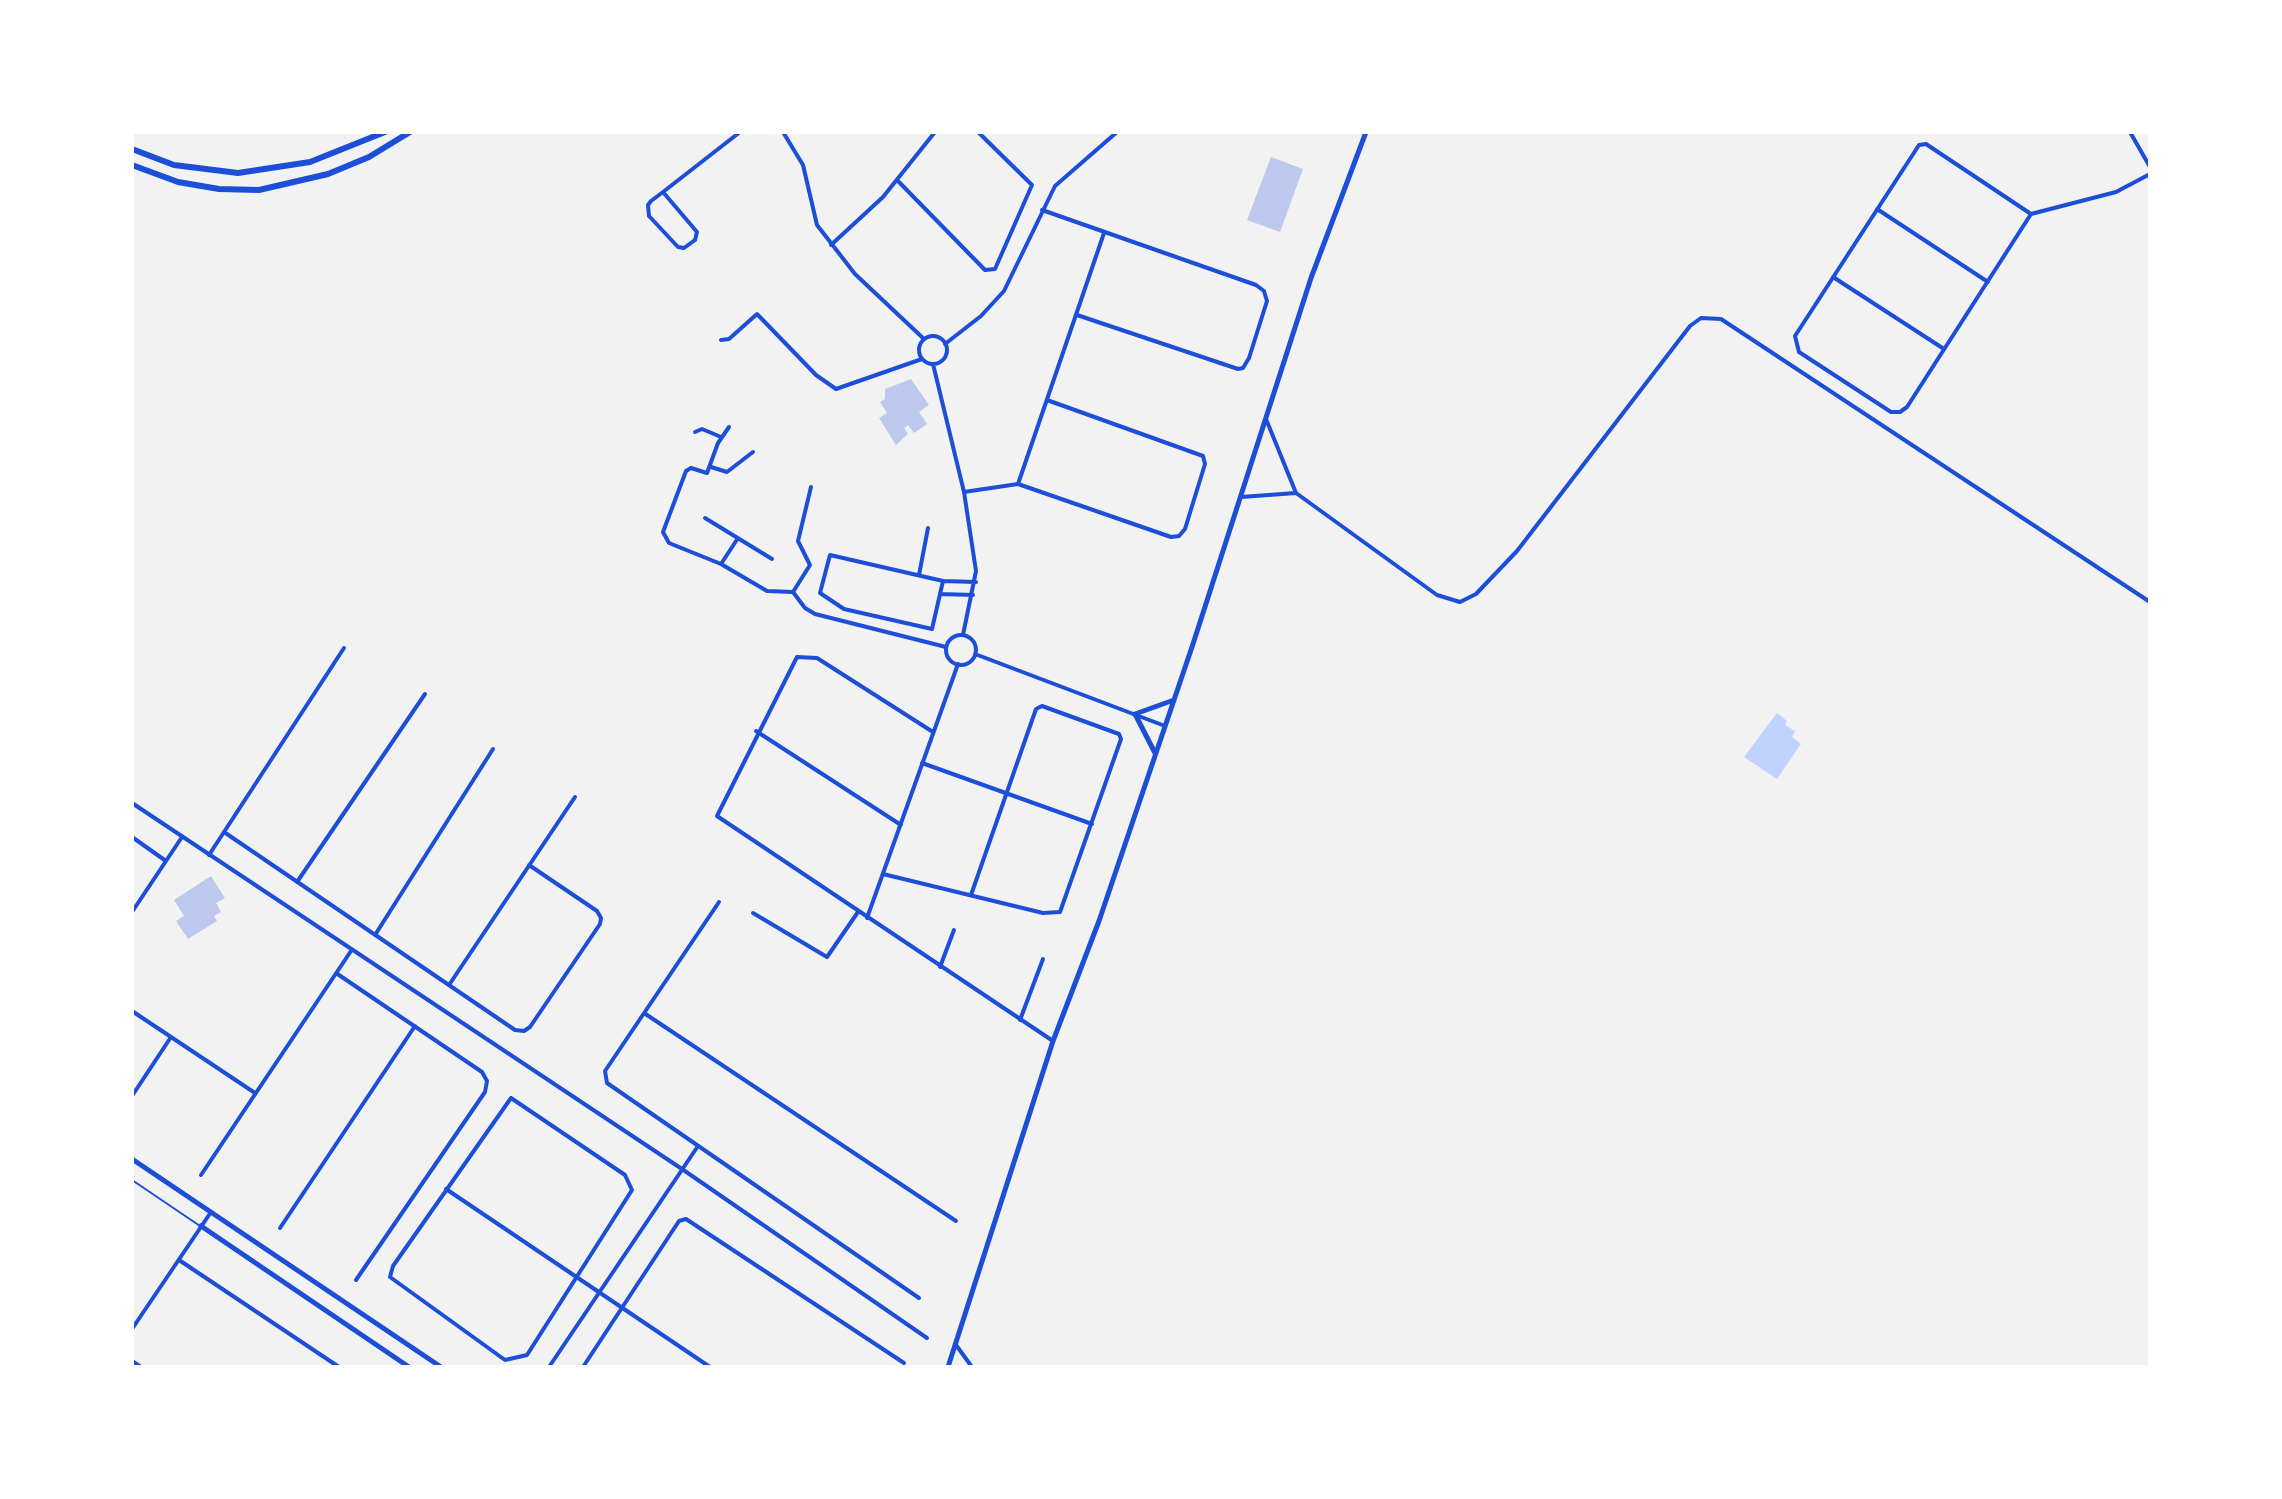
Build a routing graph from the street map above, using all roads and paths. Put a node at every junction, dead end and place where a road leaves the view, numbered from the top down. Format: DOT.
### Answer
graph roads {
  1 [pos="385,132"];
  2 [pos="410,132"];
  3 [pos="740,132"];
  4 [pos="783,132"];
  5 [pos="935,132"];
  6 [pos="978,132"];
  7 [pos="1117,132"];
  8 [pos="1366,132"];
  9 [pos="2130,132"];
  10 [pos="132,149"];
  11 [pos="132,165"];
  12 [pos="2150,167"];
  13 [pos="2150,174"];
  14 [pos="897,180"];
  15 [pos="663,192"];
  16 [pos="1877,209"];
  17 [pos="1042,210"];
  18 [pos="2031,214"];
  19 [pos="1104,232"];
  20 [pos="830,245"];
  21 [pos="1833,277"];
  22 [pos="1988,282"];
  23 [pos="1077,315"];
  24 [pos="924,339"];
  25 [pos="721,340"];
  26 [pos="945,344"];
  27 [pos="1944,349"];
  28 [pos="922,359"];
  29 [pos="933,364"];
  30 [pos="1047,400"];
  31 [pos="1266,419"];
  32 [pos="729,427"];
  33 [pos="695,432"];
  34 [pos="721,437"];
  35 [pos="753,452"];
  36 [pos="711,467"];
  37 [pos="1018,484"];
  38 [pos="811,487"];
  39 [pos="964,492"];
  40 [pos="1296,493"];
  41 [pos="1241,497"];
  42 [pos="705,518"];
  43 [pos="928,528"];
  44 [pos="738,538"];
  45 [pos="772,559"];
  46 [pos="721,564"];
  47 [pos="919,575"];
  48 [pos="943,581"];
  49 [pos="976,582"];
  50 [pos="793,592"];
  51 [pos="941,594"];
  52 [pos="973,595"];
  53 [pos="2150,602"];
  54 [pos="963,635"];
  55 [pos="946,647"];
  56 [pos="344,648"];
  57 [pos="975,654"];
  58 [pos="958,664"];
  59 [pos="425,694"];
  60 [pos="1174,700"];
  61 [pos="1135,714"];
  62 [pos="1165,726"];
  63 [pos="756,731"];
  64 [pos="933,732"];
  65 [pos="493,749"];
  66 [pos="1155,754"];
  67 [pos="922,763"];
  68 [pos="1007,795"];
  69 [pos="575,797"];
  70 [pos="132,803"];
  71 [pos="1092,824"];
  72 [pos="901,825"];
  73 [pos="224,832"];
  74 [pos="132,837"];
  75 [pos="182,837"];
  76 [pos="209,855"];
  77 [pos="166,861"];
  78 [pos="529,865"];
  79 [pos="883,874"];
  80 [pos="297,882"];
  81 [pos="971,895"];
  82 [pos="719,902"];
  83 [pos="132,912"];
  84 [pos="858,912"];
  85 [pos="753,913"];
  86 [pos="867,918"];
  87 [pos="954,930"];
  88 [pos="375,935"];
  89 [pos="352,950"];
  90 [pos="1043,959"];
  91 [pos="940,967"];
  92 [pos="336,973"];
  93 [pos="449,985"];
  94 [pos="132,1011"];
  95 [pos="644,1013"];
  96 [pos="1020,1020"];
  97 [pos="415,1026"];
  98 [pos="171,1037"];
  99 [pos="1053,1041"];
  100 [pos="255,1093"];
  101 [pos="132,1096"];
  102 [pos="698,1146"];
  103 [pos="132,1159"];
  104 [pos="682,1169"];
  105 [pos="201,1175"];
  106 [pos="132,1180"];
  107 [pos="446,1189"];
  108 [pos="211,1212"];
  109 [pos="956,1221"];
  110 [pos="201,1226"];
  111 [pos="280,1228"];
  112 [pos="179,1260"];
  113 [pos="579,1279"];
  114 [pos="356,1280"];
  115 [pos="599,1293"];
  116 [pos="919,1298"];
  117 [pos="623,1308"];
  118 [pos="132,1329"];
  119 [pos="927,1338"];
  120 [pos="956,1345"];
  121 [pos="132,1361"];
  122 [pos="904,1363"];
  123 [pos="141,1367"];
  124 [pos="339,1367"];
  125 [pos="409,1367"];
  126 [pos="441,1367"];
  127 [pos="549,1367"];
  128 [pos="583,1367"];
  129 [pos="710,1367"];
  130 [pos="948,1367"];
  131 [pos="972,1367"];
  1 -- 10 [label="main road"];
  2 -- 11 [label="main road"];
  3 -- 15 [label="street"];
  4 -- 20 [label="street"];
  5 -- 14 [label="street"];
  6 -- 14 [label="street"];
  7 -- 17 [label="street"];
  8 -- 31 [label="street"];
  9 -- 12 [label="street"];
  13 -- 18 [label="street"];
  14 -- 20 [label="street"];
  15 -- 15 [label="street"];
  16 -- 18 [label="street"];
  16 -- 21 [label="street"];
  16 -- 22 [label="street"];
  17 -- 19 [label="street"];
  17 -- 26 [label="street"];
  18 -- 22 [label="street"];
  19 -- 23 [label="street"];
  19 -- 23 [label="street"];
  20 -- 24 [label="street"];
  21 -- 27 [label="street"];
  21 -- 27 [label="street"];
  22 -- 27 [label="street"];
  23 -- 30 [label="street"];
  24 -- 26 [label="street"];
  24 -- 28 [label="street"];
  25 -- 28 [label="street"];
  26 -- 29 [label="street"];
  28 -- 29 [label="street"];
  29 -- 39 [label="street"];
  30 -- 37 [label="street"];
  30 -- 37 [label="street"];
  31 -- 40 [label="street"];
  31 -- 41 [label="street"];
  32 -- 34 [label="street"];
  33 -- 34 [label="street"];
  34 -- 36 [label="street"];
  35 -- 36 [label="street"];
  36 -- 46 [label="street"];
  37 -- 39 [label="street"];
  38 -- 50 [label="street"];
  39 -- 49 [label="street"];
  40 -- 41 [label="street"];
  40 -- 53 [label="street"];
  41 -- 60 [label="street"];
  42 -- 44 [label="street"];
  43 -- 47 [label="street"];
  44 -- 45 [label="street"];
  44 -- 46 [label="street"];
  46 -- 50 [label="street"];
  47 -- 48 [label="street"];
  47 -- 51 [label="street"];
  48 -- 49 [label="street"];
  48 -- 51 [label="street"];
  49 -- 52 [label="street"];
  50 -- 55 [label="street"];
  51 -- 52 [label="street"];
  52 -- 54 [label="street"];
  54 -- 55 [label="street"];
  54 -- 57 [label="street"];
  55 -- 58 [label="street"];
  56 -- 73 [label="street"];
  57 -- 58 [label="street"];
  57 -- 61 [label="street"];
  58 -- 64 [label="street"];
  59 -- 80 [label="street"];
  60 -- 61 [label="street"];
  60 -- 62 [label="street"];
  61 -- 62 [label="street"];
  61 -- 66 [label="street"];
  62 -- 66 [label="street"];
  63 -- 64 [label="street"];
  63 -- 72 [label="street"];
  63 -- 84 [label="street"];
  64 -- 67 [label="street"];
  65 -- 88 [label="street"];
  66 -- 99 [label="street"];
  67 -- 68 [label="street"];
  67 -- 72 [label="street"];
  68 -- 71 [label="street"];
  68 -- 71 [label="street"];
  68 -- 81 [label="street"];
  69 -- 78 [label="street"];
  70 -- 75 [label="street"];
  71 -- 81 [label="street"];
  72 -- 79 [label="street"];
  73 -- 76 [label="street"];
  73 -- 80 [label="street"];
  74 -- 77 [label="street"];
  75 -- 76 [label="street"];
  75 -- 77 [label="street"];
  76 -- 89 [label="street"];
  77 -- 83 [label="street"];
  78 -- 93 [label="street"];
  78 -- 93 [label="street"];
  79 -- 81 [label="street"];
  79 -- 86 [label="street"];
  80 -- 88 [label="street"];
  82 -- 95 [label="street"];
  84 -- 85 [label="street"];
  84 -- 86 [label="street"];
  86 -- 91 [label="street"];
  87 -- 91 [label="street"];
  88 -- 93 [label="street"];
  89 -- 92 [label="street"];
  89 -- 104 [label="street"];
  90 -- 96 [label="street"];
  91 -- 96 [label="street"];
  92 -- 97 [label="street"];
  92 -- 100 [label="street"];
  94 -- 98 [label="street"];
  95 -- 102 [label="street"];
  95 -- 109 [label="street"];
  96 -- 99 [label="street"];
  97 -- 111 [label="street"];
  97 -- 114 [label="street"];
  98 -- 100 [label="street"];
  98 -- 101 [label="street"];
  99 -- 120 [label="street"];
  100 -- 105 [label="street"];
  102 -- 104 [label="street"];
  102 -- 116 [label="street"];
  103 -- 108 [label="street"];
  104 -- 115 [label="street"];
  104 -- 119 [label="street"];
  106 -- 110 [label="lane"];
  107 -- 113 [label="street"];
  107 -- 113 [label="street"];
  107 -- 113 [label="street"];
  108 -- 110 [label="street"];
  108 -- 126 [label="street"];
  110 -- 112 [label="street"];
  110 -- 125 [label="street"];
  112 -- 118 [label="street"];
  112 -- 124 [label="street"];
  113 -- 115 [label="street"];
  115 -- 117 [label="street"];
  115 -- 127 [label="street"];
  117 -- 122 [label="street"];
  117 -- 128 [label="street"];
  117 -- 129 [label="street"];
  120 -- 130 [label="street"];
  120 -- 131 [label="street"];
  121 -- 123 [label="street"];
}
